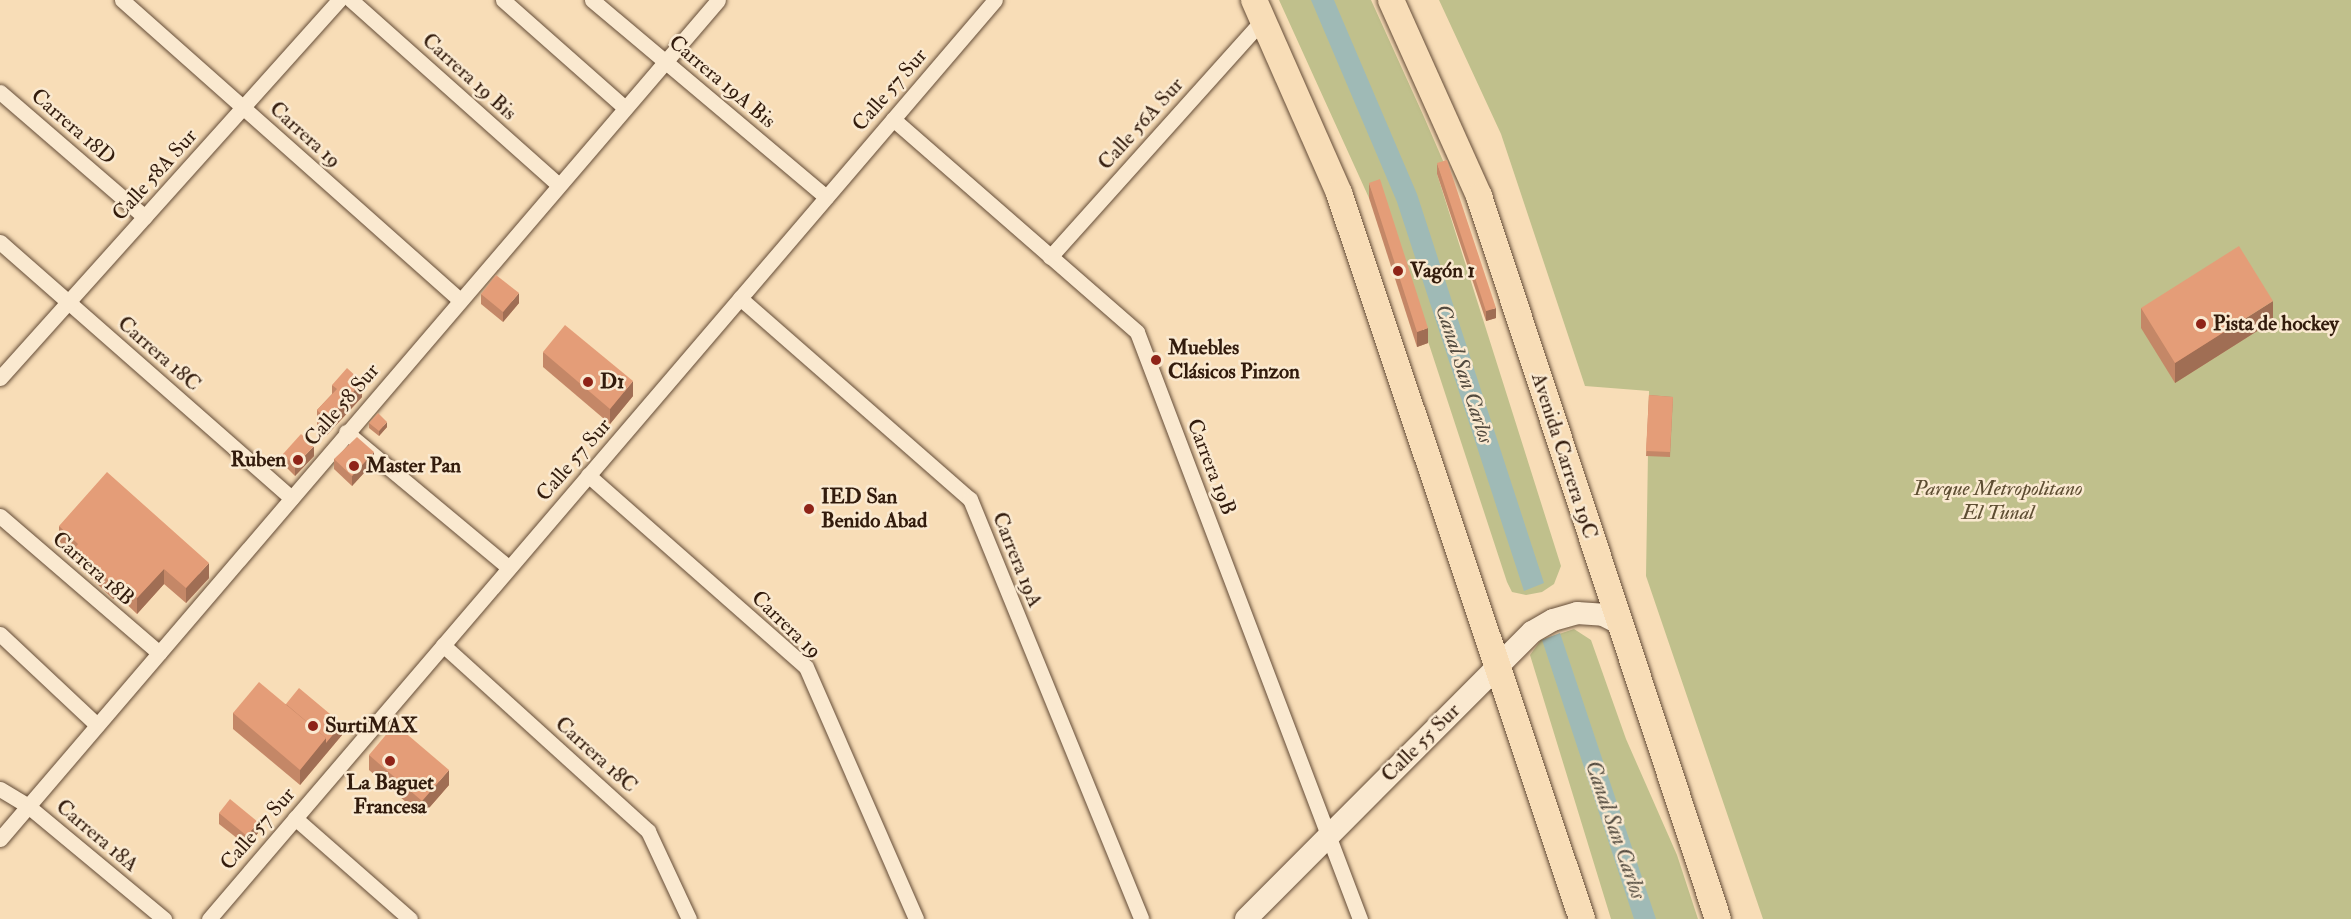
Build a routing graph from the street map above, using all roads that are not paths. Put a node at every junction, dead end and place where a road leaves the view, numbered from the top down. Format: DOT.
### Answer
graph roads {
  1 [pos="122,0"];
  2 [pos="339,0"];
  3 [pos="351,0"];
  4 [pos="503,0"];
  5 [pos="592,0"];
  6 [pos="718,0"];
  7 [pos="995,0"];
  8 [pos="1391,0"];
  9 [pos="1259,10"];
  10 [pos="665,62"];
  11 [pos="0,92"];
  12 [pos="625,108"];
  13 [pos="244,109"];
  14 [pos="893,118"];
  15 [pos="559,185"];
  16 [pos="826,197"];
  17 [pos="145,217"];
  18 [pos="0,242"];
  19 [pos="1050,256"];
  20 [pos="740,298"];
  21 [pos="460,300"];
  22 [pos="68,302"];
  23 [pos="0,378"];
  24 [pos="346,432"];
  25 [pos="588,475"];
  26 [pos="291,498"];
  27 [pos="0,516"];
  28 [pos="508,568"];
  29 [pos="1617,622"];
  30 [pos="0,634"];
  31 [pos="443,645"];
  32 [pos="159,653"];
  33 [pos="1496,667"];
  34 [pos="97,725"];
  35 [pos="0,789"];
  36 [pos="28,806"];
  37 [pos="295,818"];
  38 [pos="1330,835"];
  39 [pos="0,839"];
  40 [pos="164,919"];
  41 [pos="209,919"];
  42 [pos="410,919"];
  43 [pos="688,919"];
  44 [pos="916,919"];
  45 [pos="1141,919"];
  46 [pos="1246,919"];
  47 [pos="1360,919"];
  48 [pos="1582,919"];
  49 [pos="1718,919"];
  1 -- 13 [label="street, Carrera 19"];
  2 -- 13 [label="street, Calle 58A Sur"];
  3 -- 15 [label="street, Carrera 19 Bis"];
  4 -- 12 [label="street"];
  5 -- 10 [label="street, Carrera 19A Bis"];
  6 -- 10 [label="street, Calle 58 Sur"];
  7 -- 14 [label="street, Calle 57 Sur"];
  8 -- 29 [label="main road, Avenida Carrera 19C"];
  9 -- 19 [label="street, Calle 56A Sur"];
  9 -- 33 [label="main road"];
  10 -- 12 [label="street, Calle 58 Sur"];
  10 -- 16 [label="street, Carrera 19A Bis"];
  11 -- 17 [label="street, Carrera 18D"];
  12 -- 15 [label="street, Calle 58 Sur"];
  13 -- 17 [label="street, Calle 58A Sur"];
  13 -- 21 [label="street, Carrera 19"];
  14 -- 16 [label="street, Calle 57 Sur"];
  14 -- 19 [label="street, Carrera 19B"];
  15 -- 21 [label="street, Calle 58 Sur"];
  16 -- 20 [label="street, Calle 57 Sur"];
  17 -- 22 [label="street, Calle 58A Sur"];
  18 -- 22 [label="street, Carrera 18C"];
  19 -- 38 [label="street, Carrera 19B"];
  20 -- 25 [label="street, Calle 57 Sur"];
  20 -- 45 [label="street, Carrera 19A"];
  21 -- 24 [label="street, Calle 58 Sur"];
  22 -- 23 [label="street, Calle 58A Sur"];
  22 -- 26 [label="street, Carrera 18C"];
  24 -- 26 [label="street, Calle 58 Sur"];
  24 -- 28 [label="street"];
  25 -- 28 [label="street, Calle 57 Sur"];
  25 -- 44 [label="street, Carrera 19"];
  26 -- 32 [label="street, Calle 58 Sur"];
  27 -- 32 [label="street, Carrera 18B"];
  28 -- 31 [label="street, Calle 57 Sur"];
  29 -- 33 [label="street, Calle 55 Sur"];
  29 -- 49 [label="main road, Avenida Carrera 19C"];
  30 -- 34 [label="street"];
  31 -- 37 [label="street, Calle 57 Sur"];
  31 -- 43 [label="street, Carrera 18C"];
  32 -- 34 [label="street, Calle 58 Sur"];
  33 -- 38 [label="street, Calle 55 Sur"];
  33 -- 48 [label="main road"];
  34 -- 36 [label="street, Calle 58 Sur"];
  35 -- 36 [label="street, Carrera 18A"];
  36 -- 39 [label="street, Calle 58 Sur"];
  36 -- 40 [label="street, Carrera 18A"];
  37 -- 41 [label="street, Calle 57 Sur"];
  37 -- 42 [label="street"];
  38 -- 46 [label="street, Calle 55 Sur"];
  38 -- 47 [label="street, Carrera 19B"];
}
